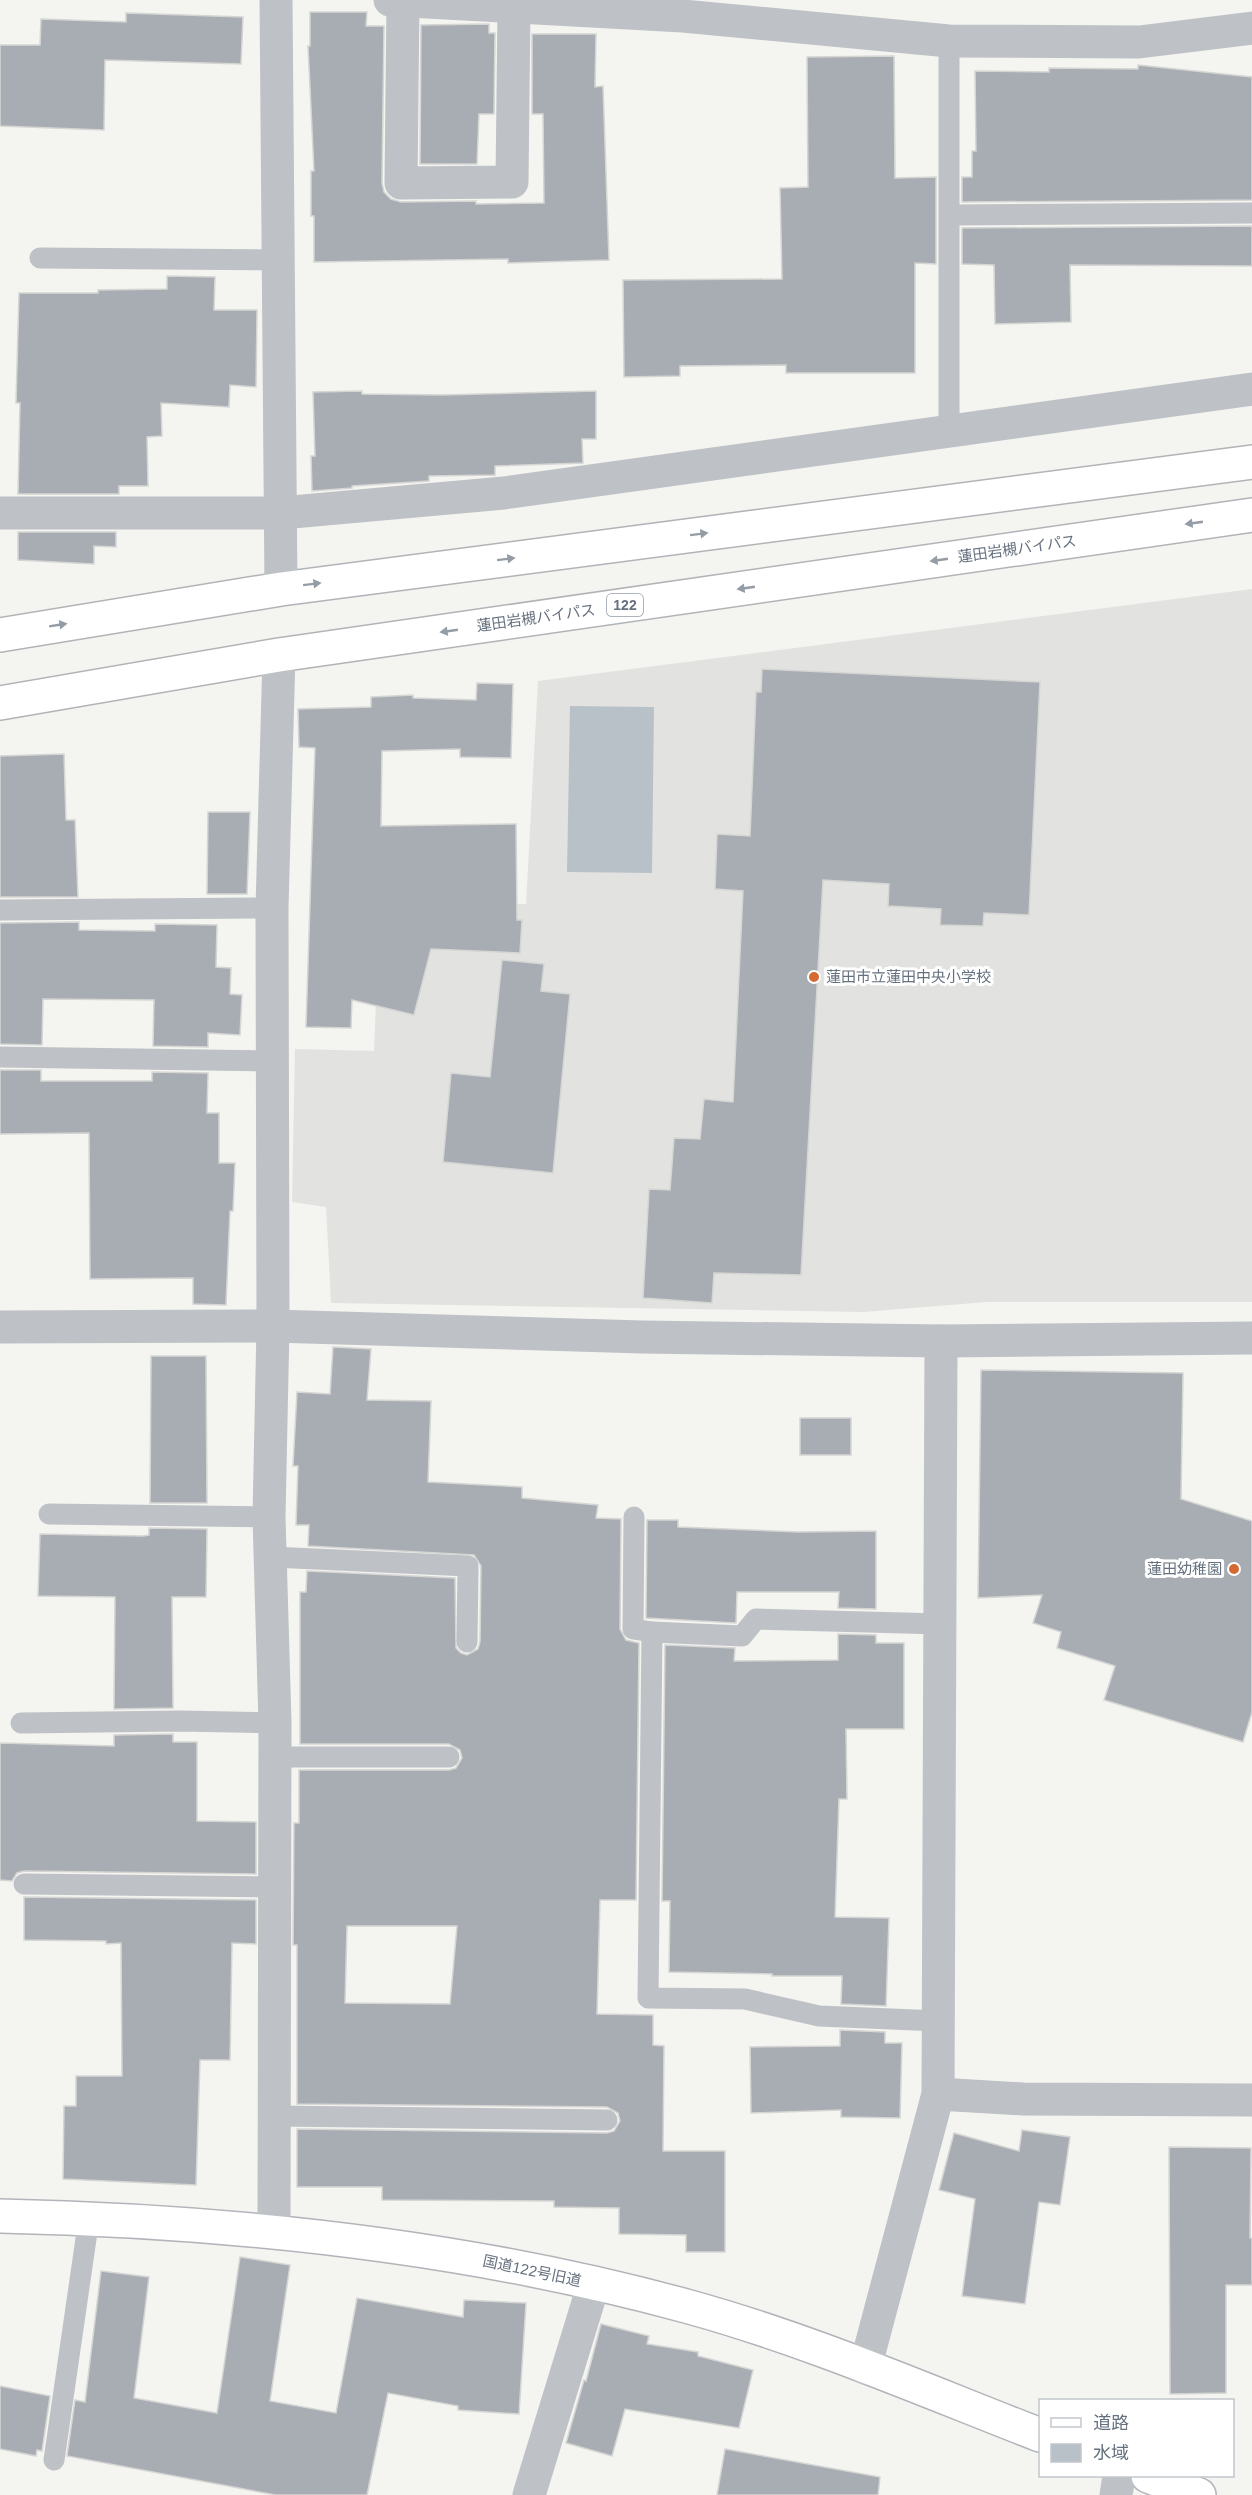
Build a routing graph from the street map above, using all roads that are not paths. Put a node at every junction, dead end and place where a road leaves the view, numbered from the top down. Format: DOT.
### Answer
graph roads {
  1 [pos="276,0"];
  2 [pos="390,0"];
  3 [pos="403,1"];
  4 [pos="514,7"];
  5 [pos="1252,28"];
  6 [pos="949,41"];
  7 [pos="1252,213"];
  8 [pos="950,215"];
  9 [pos="40,258"];
  10 [pos="278,260"];
  11 [pos="1252,389"];
  12 [pos="949,432"];
  13 [pos="1252,462"];
  14 [pos="0,513"];
  15 [pos="281,513"];
  16 [pos="1252,515"];
  17 [pos="281,589"];
  18 [pos="0,634"];
  19 [pos="279,656"];
  20 [pos="0,702"];
  21 [pos="272,908"];
  22 [pos="0,909"];
  23 [pos="0,1057"];
  24 [pos="272,1061"];
  25 [pos="273,1326"];
  26 [pos="0,1327"];
  27 [pos="1252,1338"];
  28 [pos="941,1341"];
  29 [pos="49,1514"];
  30 [pos="269,1517"];
  31 [pos="634,1517"];
  32 [pos="272,1557"];
  33 [pos="941,1624"];
  34 [pos="652,1632"];
  35 [pos="467,1642"];
  36 [pos="21,1723"];
  37 [pos="275,1723"];
  38 [pos="274,1757"];
  39 [pos="449,1757"];
  40 [pos="24,1884"];
  41 [pos="274,1887"];
  42 [pos="939,2021"];
  43 [pos="938,2094"];
  44 [pos="1252,2100"];
  45 [pos="274,2116"];
  46 [pos="607,2120"];
  47 [pos="0,2216"];
  48 [pos="89,2218"];
  49 [pos="274,2232"];
  50 [pos="594,2283"];
  51 [pos="865,2367"];
  52 [pos="1039,2433"];
  53 [pos="54,2460"];
  54 [pos="1119,2477"];
  55 [pos="1153,2477"];
  56 [pos="529,2495"];
  57 [pos="1116,2495"];
  58 [pos="1199,2495"];
  1 -- 10 [label="street"];
  2 -- 3 [label="street"];
  3 -- 4 [label="street"];
  3 -- 4 [label="street"];
  4 -- 6 [label="street"];
  5 -- 6 [label="street"];
  6 -- 8 [label="lane"];
  7 -- 8 [label="lane"];
  8 -- 12 [label="lane"];
  9 -- 10 [label="lane"];
  10 -- 15 [label="street"];
  11 -- 12 [label="street"];
  12 -- 15 [label="street"];
  17 -- 13 [label="main road, one-way"];
  14 -- 15 [label="street"];
  15 -- 17 [label="street"];
  16 -- 19 [label="main road, 蓮田岩槻バイパス / 122, one-way"];
  18 -- 17 [label="main road, one-way"];
  19 -- 20 [label="main road, 蓮田岩槻バイパス / 122"];
  19 -- 21 [label="street"];
  21 -- 22 [label="lane"];
  21 -- 24 [label="street"];
  23 -- 24 [label="lane"];
  24 -- 25 [label="street"];
  25 -- 26 [label="street"];
  25 -- 28 [label="street"];
  25 -- 30 [label="street"];
  27 -- 28 [label="street"];
  28 -- 33 [label="street"];
  29 -- 30 [label="lane"];
  30 -- 32 [label="street"];
  31 -- 34 [label="lane"];
  32 -- 35 [label="lane"];
  32 -- 37 [label="street"];
  33 -- 34 [label="lane"];
  33 -- 42 [label="street"];
  34 -- 42 [label="lane"];
  36 -- 37 [label="lane"];
  37 -- 38 [label="street"];
  38 -- 39 [label="lane"];
  38 -- 41 [label="street"];
  40 -- 41 [label="lane"];
  41 -- 45 [label="street"];
  42 -- 43 [label="street"];
  43 -- 44 [label="street"];
  43 -- 51 [label="street"];
  45 -- 46 [label="lane"];
  45 -- 49 [label="street"];
  47 -- 48 [label="main road, 国道122号旧道"];
  48 -- 49 [label="main road, 国道122号旧道"];
  48 -- 53 [label="lane"];
  49 -- 50 [label="main road, 国道122号旧道"];
  50 -- 51 [label="main road, 国道122号旧道"];
  50 -- 56 [label="street"];
  51 -- 52 [label="main road, 国道122号旧道"];
  54 -- 57 [label="street"];
  55 -- 58 [label="main road"];
}
